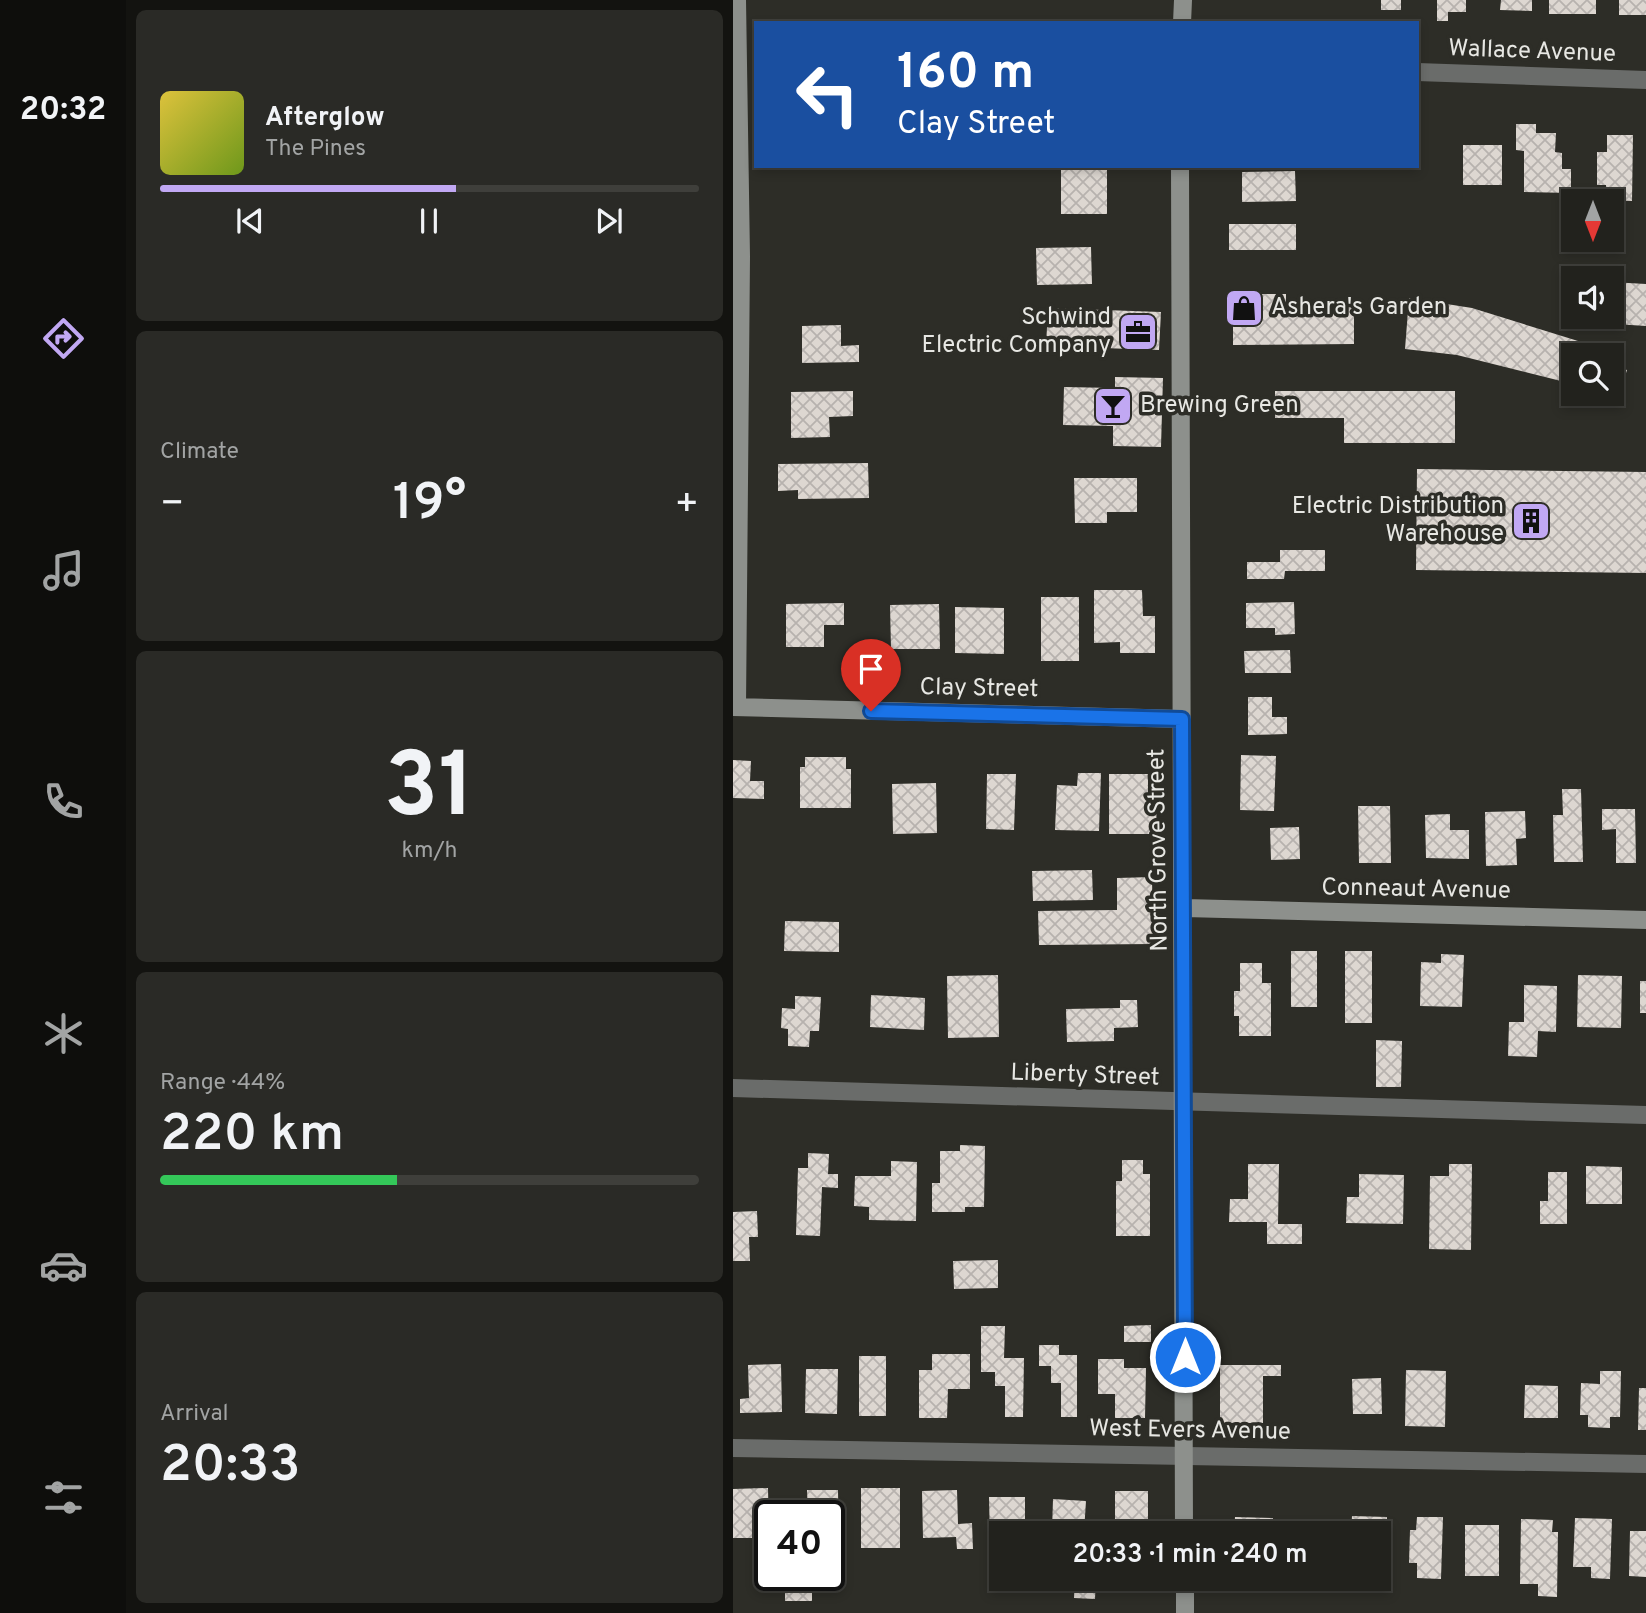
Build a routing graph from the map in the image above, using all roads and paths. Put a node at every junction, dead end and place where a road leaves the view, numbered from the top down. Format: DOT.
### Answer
graph roads {
  1 [pos="738,0"];
  2 [pos="1183,0"];
  3 [pos="1182,21"];
  4 [pos="1419,72"];
  5 [pos="1646,80"];
  6 [pos="735,83"];
  7 [pos="1180,168"];
  8 [pos="735,707"];
  9 [pos="1182,719"];
  10 [pos="1185,908"];
  11 [pos="1646,920"];
  12 [pos="733,1088"];
  13 [pos="1185,1103"];
  14 [pos="1646,1115"];
  15 [pos="733,1448"];
  16 [pos="1184,1455"];
  17 [pos="1646,1464"];
  18 [pos="1184,1521"];
  19 [pos="1185,1591"];
  20 [pos="1185,1613"];
  1 -- 6 [label="street"];
  2 -- 3 [label="street"];
  4 -- 5 [label="street, Wallace Avenue"];
  6 -- 8 [label="street"];
  7 -- 9 [label="street, North Grove Street"];
  8 -- 9 [label="street, Clay Street"];
  9 -- 10 [label="street, North Grove Street"];
  10 -- 11 [label="street, Conneaut Avenue"];
  10 -- 13 [label="street, North Grove Street"];
  12 -- 13 [label="street, Liberty Street"];
  13 -- 14 [label="street, Liberty Street"];
  13 -- 16 [label="street, North Grove Street"];
  15 -- 16 [label="street, West Evers Avenue"];
  16 -- 17 [label="street, West Evers Avenue"];
  16 -- 18 [label="street, North Grove Street"];
  19 -- 20 [label="street"];
}
